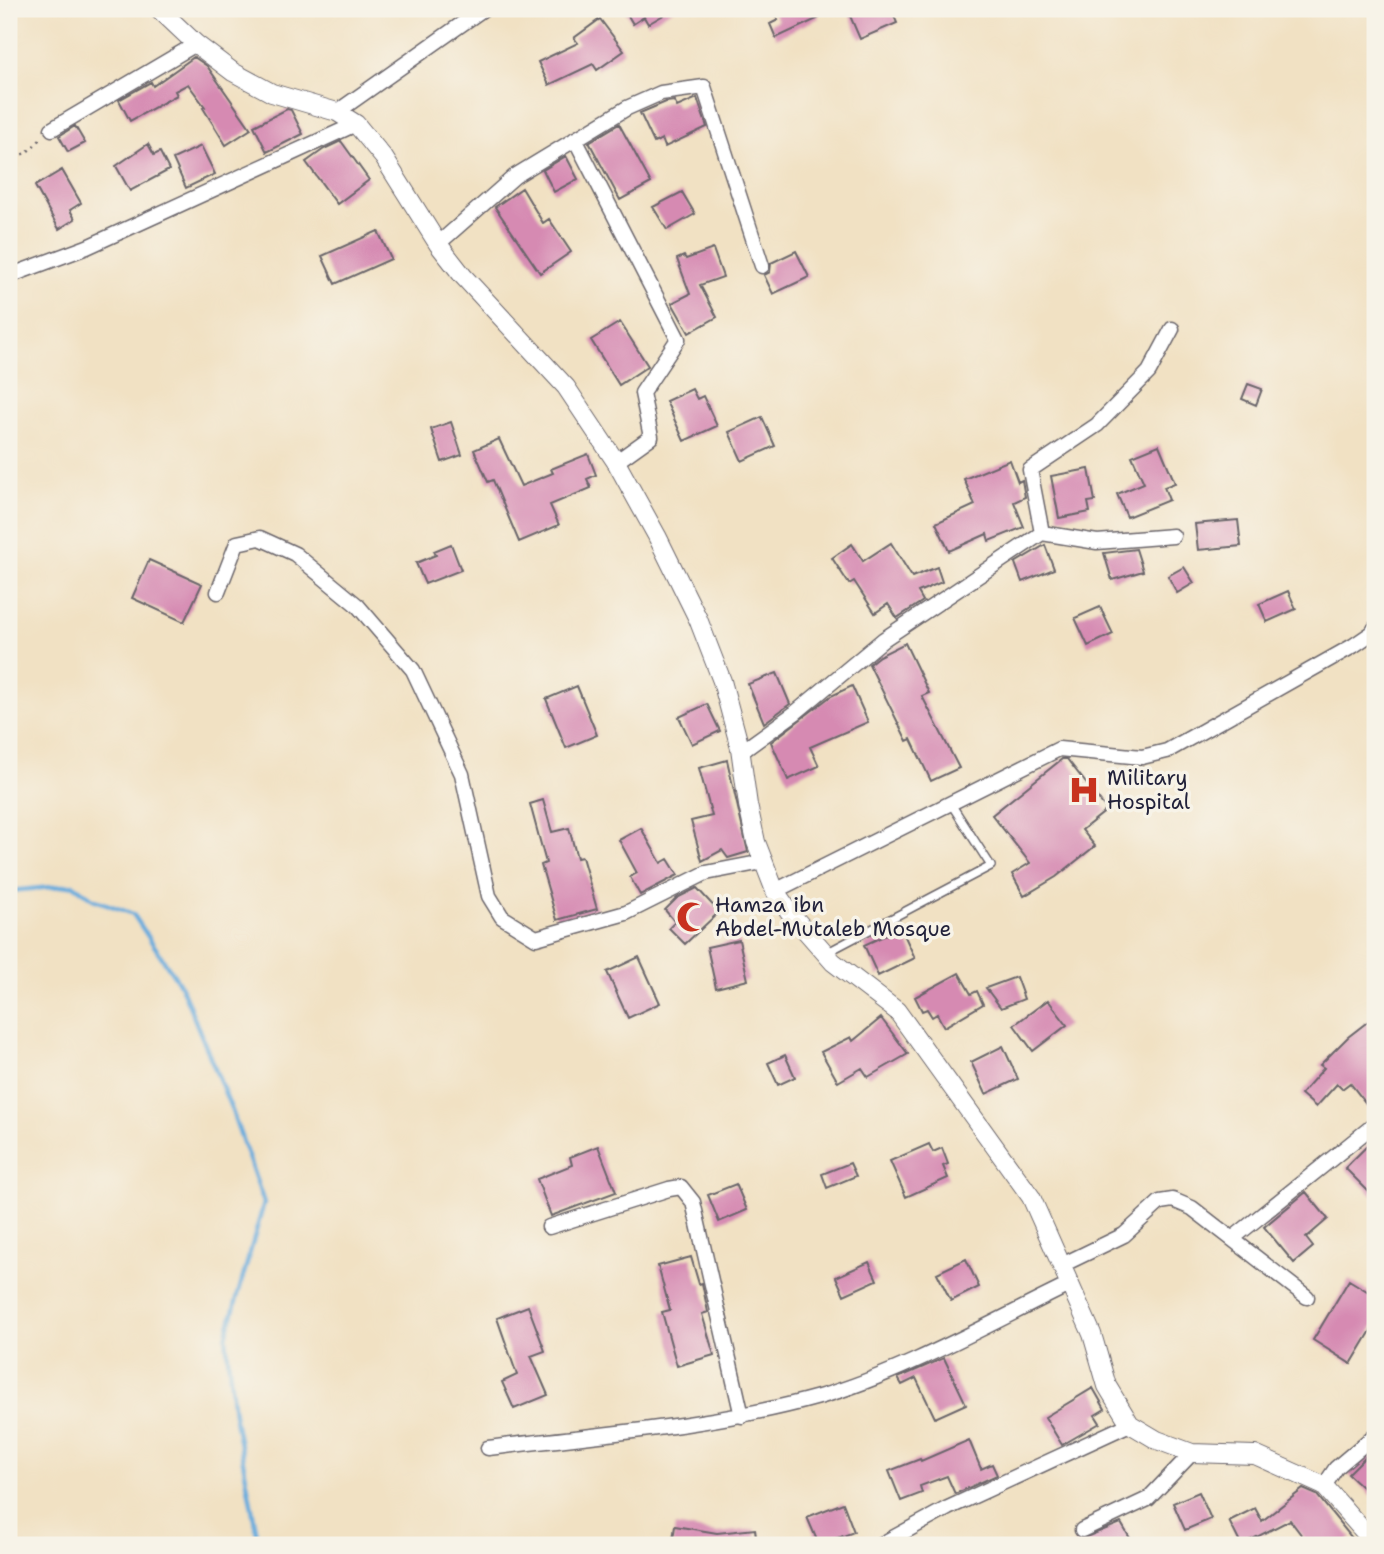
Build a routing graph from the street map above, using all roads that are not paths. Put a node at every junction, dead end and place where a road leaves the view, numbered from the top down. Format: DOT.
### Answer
graph roads {
  1 [pos="159,9"];
  2 [pos="483,9"];
  3 [pos="195,44"];
  4 [pos="337,112"];
  5 [pos="356,124"];
  6 [pos="52,129"];
  7 [pos="575,139"];
  8 [pos="438,244"];
  9 [pos="762,266"];
  10 [pos="9,276"];
  11 [pos="1172,329"];
  12 [pos="616,462"];
  13 [pos="1042,533"];
  14 [pos="1173,536"];
  15 [pos="218,592"];
  16 [pos="1375,628"];
  17 [pos="741,752"];
  18 [pos="950,803"];
  19 [pos="763,862"];
  20 [pos="775,891"];
  21 [pos="826,954"];
  22 [pos="1375,1124"];
  23 [pos="549,1227"];
  24 [pos="1232,1239"];
  25 [pos="1062,1265"];
  26 [pos="1071,1284"];
  27 [pos="1307,1297"];
  28 [pos="742,1416"];
  29 [pos="1130,1424"];
  30 [pos="1375,1434"];
  31 [pos="488,1448"];
  32 [pos="1192,1453"];
  33 [pos="1324,1486"];
  34 [pos="1082,1530"];
  35 [pos="1367,1542"];
  36 [pos="880,1545"];
  1 -- 3 [label="street"];
  2 -- 4 [label="street"];
  3 -- 4 [label="street"];
  3 -- 6 [label="street"];
  4 -- 5 [label="street"];
  5 -- 8 [label="street"];
  5 -- 10 [label="street"];
  7 -- 8 [label="street"];
  7 -- 9 [label="street"];
  7 -- 12 [label="street"];
  8 -- 12 [label="street"];
  11 -- 13 [label="street"];
  12 -- 17 [label="street"];
  13 -- 14 [label="street"];
  13 -- 17 [label="street"];
  15 -- 19 [label="street"];
  16 -- 18 [label="street"];
  17 -- 19 [label="street"];
  18 -- 20 [label="street"];
  18 -- 21 [label="lane"];
  19 -- 20 [label="street"];
  20 -- 21 [label="street"];
  21 -- 25 [label="street"];
  22 -- 24 [label="street"];
  23 -- 28 [label="street"];
  24 -- 25 [label="street"];
  24 -- 27 [label="street"];
  25 -- 26 [label="street"];
  26 -- 28 [label="street"];
  26 -- 29 [label="street"];
  28 -- 31 [label="street"];
  29 -- 32 [label="street"];
  29 -- 36 [label="street"];
  30 -- 33 [label="street"];
  32 -- 33 [label="street"];
  32 -- 34 [label="street"];
  33 -- 35 [label="street"];
}
